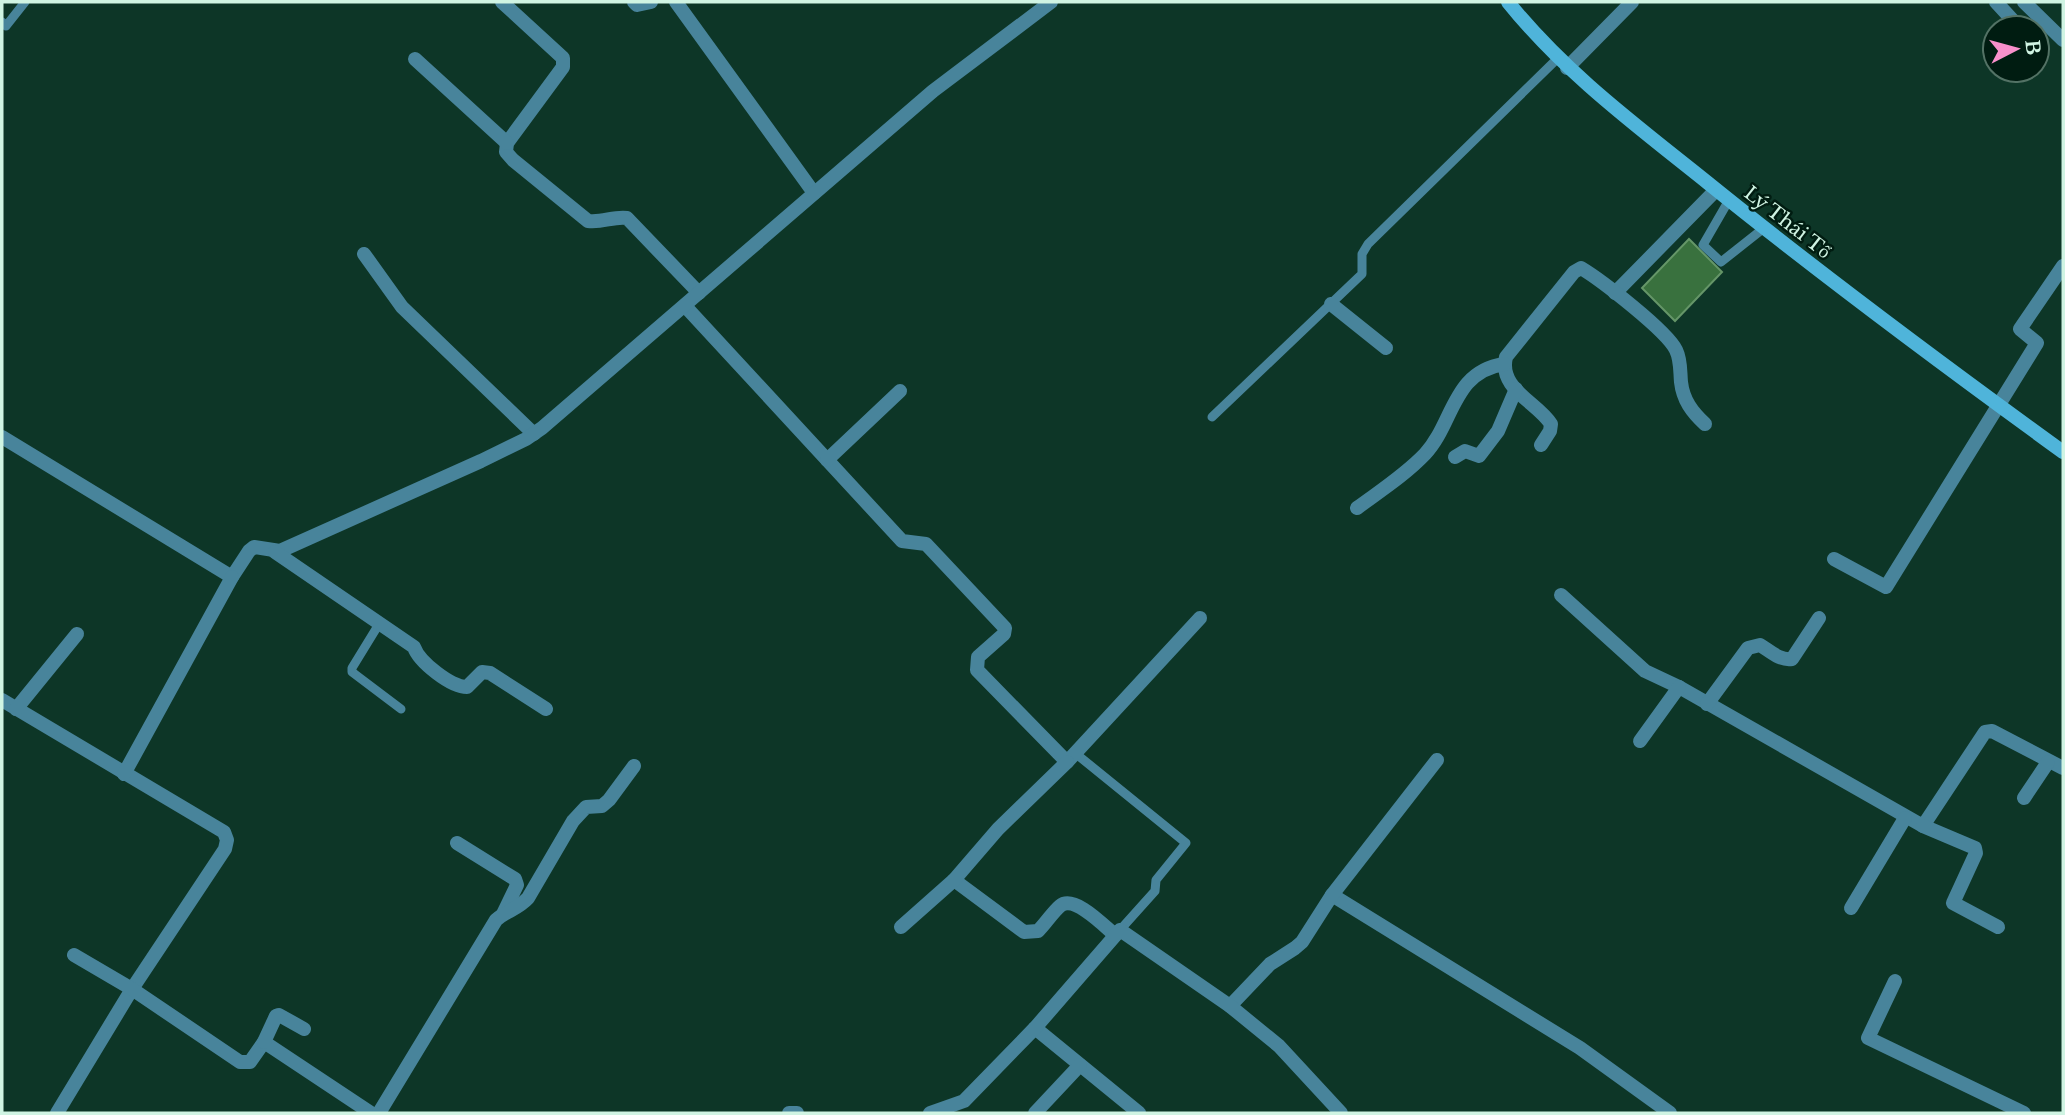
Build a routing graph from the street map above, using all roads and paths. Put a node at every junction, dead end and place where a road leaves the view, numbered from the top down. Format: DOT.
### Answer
graph roads {
  1 [pos="25,2"];
  2 [pos="502,2"];
  3 [pos="634,2"];
  4 [pos="651,2"];
  5 [pos="676,2"];
  6 [pos="1508,2"];
  7 [pos="1632,2"];
  8 [pos="2024,2"];
  9 [pos="1043,4"];
  10 [pos="2,22"];
  11 [pos="2063,40"];
  12 [pos="415,60"];
  13 [pos="1562,63"];
  14 [pos="507,143"];
  15 [pos="1716,190"];
  16 [pos="814,193"];
  17 [pos="1729,200"];
  18 [pos="1764,229"];
  19 [pos="364,254"];
  20 [pos="2063,266"];
  21 [pos="699,293"];
  22 [pos="1615,293"];
  23 [pos="1331,304"];
  24 [pos="685,306"];
  25 [pos="1386,348"];
  26 [pos="1504,364"];
  27 [pos="1516,389"];
  28 [pos="900,391"];
  29 [pos="1998,405"];
  30 [pos="1212,417"];
  31 [pos="1704,424"];
  32 [pos="534,434"];
  33 [pos="2,437"];
  34 [pos="1541,445"];
  35 [pos="2063,452"];
  36 [pos="1455,457"];
  37 [pos="827,460"];
  38 [pos="1357,508"];
  39 [pos="275,552"];
  40 [pos="1834,559"];
  41 [pos="232,577"];
  42 [pos="1561,595"];
  43 [pos="1200,618"];
  44 [pos="1819,618"];
  45 [pos="379,624"];
  46 [pos="77,634"];
  47 [pos="1679,687"];
  48 [pos="2,700"];
  49 [pos="1707,704"];
  50 [pos="16,709"];
  51 [pos="401,709"];
  52 [pos="547,709"];
  53 [pos="1640,741"];
  54 [pos="1071,757"];
  55 [pos="1437,760"];
  56 [pos="2048,762"];
  57 [pos="634,766"];
  58 [pos="2063,768"];
  59 [pos="124,774"];
  60 [pos="2025,798"];
  61 [pos="1906,818"];
  62 [pos="1923,826"];
  63 [pos="457,843"];
  64 [pos="954,880"];
  65 [pos="1332,895"];
  66 [pos="1851,908"];
  67 [pos="503,914"];
  68 [pos="901,927"];
  69 [pos="1998,927"];
  70 [pos="1118,932"];
  71 [pos="74,955"];
  72 [pos="1895,981"];
  73 [pos="132,989"];
  74 [pos="1230,1006"];
  75 [pos="1034,1028"];
  76 [pos="304,1029"];
  77 [pos="264,1042"];
  78 [pos="1080,1065"];
  79 [pos="57,1113"];
  80 [pos="371,1113"];
  81 [pos="379,1113"];
  82 [pos="789,1113"];
  83 [pos="797,1113"];
  84 [pos="930,1113"];
  85 [pos="1035,1113"];
  86 [pos="1139,1113"];
  87 [pos="1341,1113"];
  88 [pos="1670,1113"];
  89 [pos="2024,1113"];
  1 -- 10 [label="lane"];
  2 -- 14 [label="street"];
  3 -- 4 [label="street"];
  5 -- 16 [label="street"];
  6 -- 13 [label="main road, Lý Thái Tổ"];
  7 -- 13 [label="street"];
  8 -- 11 [label="street"];
  9 -- 16 [label="street"];
  12 -- 14 [label="street"];
  13 -- 15 [label="main road, Lý Thái Tổ"];
  13 -- 23 [label="lane"];
  14 -- 21 [label="street"];
  15 -- 17 [label="main road, Lý Thái Tổ"];
  15 -- 22 [label="street"];
  16 -- 21 [label="street"];
  17 -- 18 [label="main road, Lý Thái Tổ"];
  17 -- 18 [label="lane"];
  18 -- 29 [label="main road, Lý Thái Tổ"];
  19 -- 32 [label="street"];
  20 -- 29 [label="street"];
  21 -- 24 [label="street"];
  22 -- 26 [label="street"];
  22 -- 31 [label="street"];
  23 -- 25 [label="street"];
  23 -- 30 [label="lane"];
  24 -- 32 [label="street"];
  24 -- 37 [label="street"];
  26 -- 27 [label="street"];
  26 -- 38 [label="street"];
  27 -- 34 [label="street"];
  27 -- 36 [label="street"];
  28 -- 37 [label="street"];
  29 -- 35 [label="main road, Lý Thái Tổ"];
  29 -- 40 [label="street"];
  32 -- 39 [label="street"];
  33 -- 41 [label="street"];
  37 -- 54 [label="street"];
  39 -- 41 [label="street"];
  39 -- 45 [label="street"];
  41 -- 59 [label="street"];
  42 -- 47 [label="street"];
  43 -- 54 [label="street"];
  44 -- 49 [label="street"];
  45 -- 51 [label="lane"];
  45 -- 52 [label="street"];
  46 -- 50 [label="street"];
  47 -- 49 [label="street"];
  47 -- 53 [label="street"];
  48 -- 50 [label="street"];
  49 -- 61 [label="street"];
  50 -- 59 [label="street"];
  54 -- 64 [label="street"];
  54 -- 70 [label="lane"];
  55 -- 65 [label="street"];
  56 -- 58 [label="street"];
  56 -- 60 [label="street"];
  56 -- 62 [label="street"];
  57 -- 67 [label="street"];
  59 -- 73 [label="street"];
  61 -- 62 [label="street"];
  61 -- 66 [label="street"];
  62 -- 69 [label="street"];
  63 -- 67 [label="street"];
  64 -- 68 [label="street"];
  64 -- 70 [label="street"];
  65 -- 74 [label="street"];
  65 -- 88 [label="street"];
  67 -- 81 [label="street"];
  70 -- 74 [label="street"];
  70 -- 75 [label="street"];
  71 -- 73 [label="street"];
  72 -- 89 [label="street"];
  73 -- 77 [label="street"];
  73 -- 79 [label="street"];
  74 -- 87 [label="street"];
  75 -- 78 [label="street"];
  75 -- 84 [label="street"];
  76 -- 77 [label="street"];
  77 -- 80 [label="street"];
  78 -- 85 [label="street"];
  78 -- 86 [label="street"];
  82 -- 83 [label="street"];
}
